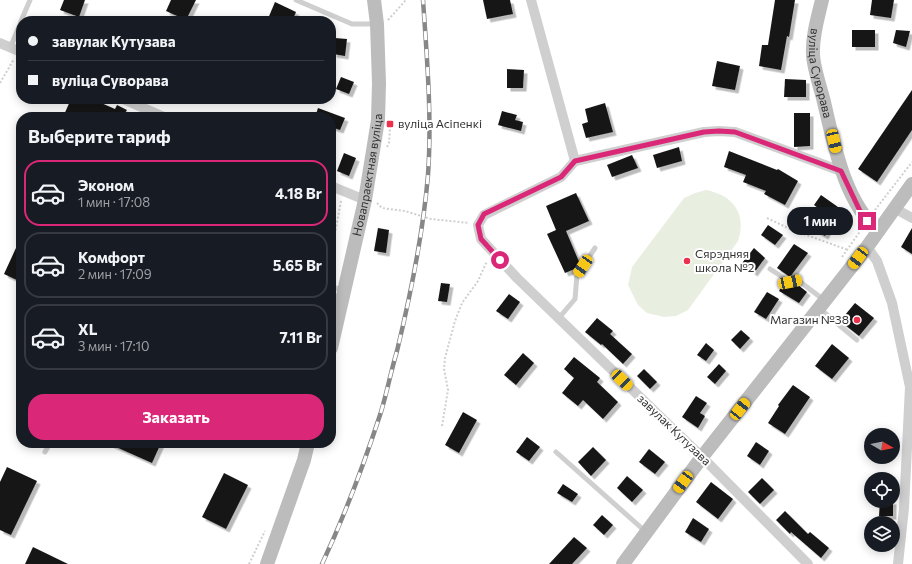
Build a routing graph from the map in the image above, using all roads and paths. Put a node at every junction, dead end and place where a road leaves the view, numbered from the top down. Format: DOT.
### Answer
graph roads {
  1 [pos="30,0"];
  2 [pos="296,0"];
  3 [pos="374,0"];
  4 [pos="406,0"];
  5 [pos="531,0"];
  6 [pos="822,0"];
  7 [pos="23,16"];
  8 [pos="333,16"];
  9 [pos="336,17"];
  10 [pos="377,24"];
  11 [pos="0,43"];
  12 [pos="16,50"];
  13 [pos="0,83"];
  14 [pos="134,104"];
  15 [pos="152,112"];
  16 [pos="575,161"];
  17 [pos="841,171"];
  18 [pos="912,184"];
  19 [pos="336,188"];
  20 [pos="365,200"];
  21 [pos="382,208"];
  22 [pos="894,208"];
  23 [pos="767,218"];
  24 [pos="912,218"];
  25 [pos="478,225"];
  26 [pos="878,231"];
  27 [pos="867,247"];
  28 [pos="595,248"];
  29 [pos="492,251"];
  30 [pos="858,258"];
  31 [pos="770,269"];
  32 [pos="338,289"];
  33 [pos="822,304"];
  34 [pos="336,306"];
  35 [pos="558,319"];
  36 [pos="857,340"];
  37 [pos="442,426"];
  38 [pos="47,448"];
  39 [pos="307,448"];
  40 [pos="45,452"];
  41 [pos="556,452"];
  42 [pos="702,457"];
  43 [pos="646,533"];
  44 [pos="267,564"];
  45 [pos="623,564"];
  46 [pos="808,564"];
  47 [pos="898,564"];
  1 -- 7 [label="lane"];
  2 -- 8 [label="lane"];
  3 -- 10 [label="street, Новапраектная вуліца"];
  4 -- 10 [label="path"];
  5 -- 16 [label="street"];
  6 -- 17 [label="street, вуліца Суворава"];
  9 -- 10 [label="lane"];
  10 -- 20 [label="street, Новапраектная вуліца"];
  11 -- 12 [label="street"];
  12 -- 13 [label="path"];
  14 -- 15 [label="street"];
  16 -- 17 [label="street"];
  16 -- 25 [label="street"];
  17 -- 26 [label="street, вуліца Суворава"];
  18 -- 22 [label="street"];
  19 -- 20 [label="street"];
  20 -- 32 [label="street, Новапраектная вуліца"];
  21 -- 25 [label="path"];
  22 -- 24 [label="street"];
  22 -- 26 [label="street"];
  23 -- 30 [label="path"];
  25 -- 29 [label="street, завулак Кутузава"];
  26 -- 27 [label="street"];
  27 -- 30 [label="street"];
  27 -- 47 [label="street"];
  28 -- 35 [label="lane"];
  29 -- 35 [label="street, завулак Кутузава"];
  29 -- 37 [label="path"];
  30 -- 33 [label="street"];
  31 -- 33 [label="lane"];
  32 -- 34 [label="street, Новапраектная вуліца"];
  33 -- 36 [label="lane"];
  33 -- 42 [label="street"];
  35 -- 42 [label="street, завулак Кутузава"];
  38 -- 40 [label="lane"];
  39 -- 44 [label="street"];
  41 -- 43 [label="lane"];
  42 -- 43 [label="street"];
  42 -- 46 [label="street, завулак Кутузава"];
  43 -- 45 [label="street"];
}
